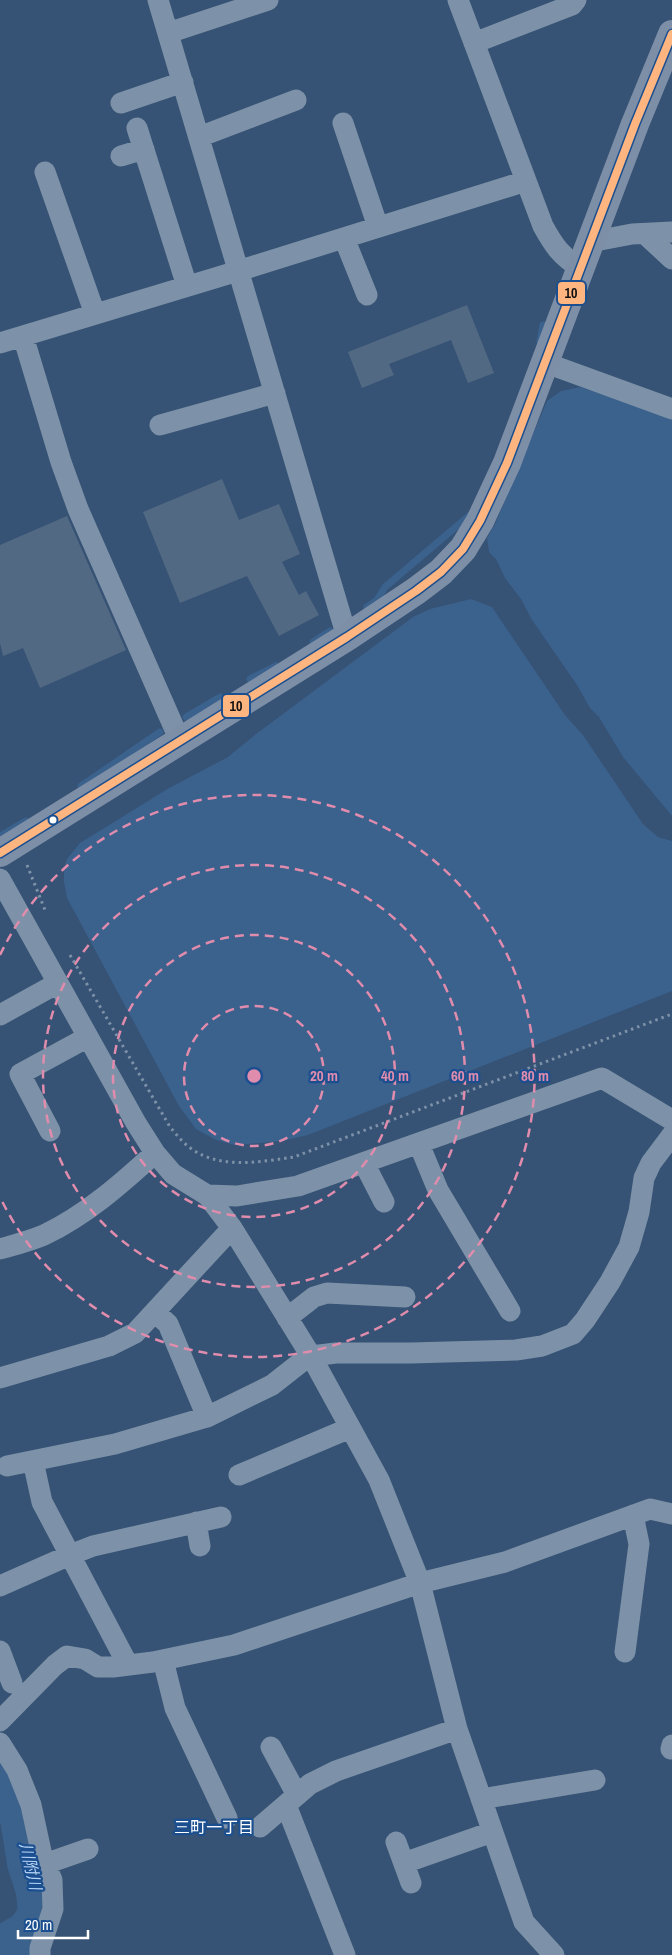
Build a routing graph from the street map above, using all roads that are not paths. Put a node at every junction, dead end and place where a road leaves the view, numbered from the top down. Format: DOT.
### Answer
graph roads {
  1 [pos="158,0"];
  2 [pos="268,0"];
  3 [pos="458,0"];
  4 [pos="576,0"];
  5 [pos="168,33"];
  6 [pos="672,34"];
  7 [pos="474,43"];
  8 [pos="182,82"];
  9 [pos="296,100"];
  10 [pos="121,103"];
  11 [pos="343,123"];
  12 [pos="137,128"];
  13 [pos="199,138"];
  14 [pos="144,149"];
  15 [pos="121,156"];
  16 [pos="46,172"];
  17 [pos="526,181"];
  18 [pos="378,227"];
  19 [pos="672,232"];
  20 [pos="645,234"];
  21 [pos="344,238"];
  22 [pos="590,242"];
  23 [pos="672,259"];
  24 [pos="580,268"];
  25 [pos="238,271"];
  26 [pos="187,286"];
  27 [pos="367,295"];
  28 [pos="95,314"];
  29 [pos="23,336"];
  30 [pos="0,343"];
  31 [pos="546,363"];
  32 [pos="275,393"];
  33 [pos="672,410"];
  34 [pos="160,425"];
  35 [pos="347,637"];
  36 [pos="180,741"];
  37 [pos="0,853"];
  38 [pos="0,879"];
  39 [pos="58,983"];
  40 [pos="0,1015"];
  41 [pos="88,1037"];
  42 [pos="672,1120"];
  43 [pos="50,1131"];
  44 [pos="672,1135"];
  45 [pos="419,1144"];
  46 [pos="155,1153"];
  47 [pos="364,1163"];
  48 [pos="206,1195"];
  49 [pos="384,1202"];
  50 [pos="232,1228"];
  51 [pos="0,1250"];
  52 [pos="405,1298"];
  53 [pos="510,1311"];
  54 [pos="155,1312"];
  55 [pos="287,1318"];
  56 [pos="311,1356"];
  57 [pos="0,1378"];
  58 [pos="207,1417"];
  59 [pos="350,1428"];
  60 [pos="33,1461"];
  61 [pos="7,1466"];
  62 [pos="239,1475"];
  63 [pos="672,1514"];
  64 [pos="633,1515"];
  65 [pos="221,1517"];
  66 [pos="196,1522"];
  67 [pos="200,1546"];
  68 [pos="70,1554"];
  69 [pos="420,1583"];
  70 [pos="0,1586"];
  71 [pos="624,1652"];
  72 [pos="163,1660"];
  73 [pos="128,1665"];
  74 [pos="0,1720"];
  75 [pos="457,1729"];
  76 [pos="0,1743"];
  77 [pos="271,1747"];
  78 [pos="595,1780"];
  79 [pos="481,1799"];
  80 [pos="291,1800"];
  81 [pos="227,1818"];
  82 [pos="260,1827"];
  83 [pos="492,1832"];
  84 [pos="396,1842"];
  85 [pos="88,1849"];
  86 [pos="45,1864"];
  87 [pos="40,1955"];
  88 [pos="345,1955"];
  89 [pos="554,1955"];
  1 -- 5 [label="street"];
  2 -- 5 [label="street"];
  3 -- 7 [label="street"];
  4 -- 7 [label="street"];
  5 -- 8 [label="street"];
  6 -- 22 [label="main road"];
  7 -- 17 [label="street"];
  8 -- 10 [label="street"];
  8 -- 13 [label="street"];
  9 -- 13 [label="street"];
  11 -- 18 [label="street"];
  12 -- 14 [label="street"];
  13 -- 25 [label="street"];
  14 -- 15 [label="street"];
  14 -- 26 [label="street"];
  16 -- 28 [label="street"];
  17 -- 18 [label="street"];
  17 -- 24 [label="street"];
  18 -- 21 [label="street"];
  19 -- 20 [label="street"];
  20 -- 22 [label="street"];
  20 -- 23 [label="street"];
  21 -- 25 [label="street"];
  21 -- 27 [label="street"];
  22 -- 24 [label="main road"];
  24 -- 31 [label="main road"];
  25 -- 26 [label="street"];
  25 -- 32 [label="street"];
  26 -- 28 [label="street"];
  28 -- 29 [label="street"];
  29 -- 30 [label="street"];
  29 -- 36 [label="street"];
  31 -- 33 [label="street"];
  31 -- 35 [label="main road"];
  32 -- 34 [label="street"];
  32 -- 35 [label="street"];
  35 -- 36 [label="main road"];
  36 -- 37 [label="main road"];
  38 -- 39 [label="street"];
  39 -- 40 [label="street"];
  39 -- 41 [label="street"];
  41 -- 43 [label="street"];
  41 -- 46 [label="street"];
  42 -- 45 [label="street"];
  44 -- 56 [label="street"];
  45 -- 47 [label="street"];
  45 -- 53 [label="street"];
  46 -- 48 [label="street"];
  46 -- 51 [label="street"];
  47 -- 48 [label="street"];
  47 -- 49 [label="street"];
  48 -- 50 [label="street"];
  50 -- 54 [label="street"];
  50 -- 55 [label="street"];
  52 -- 55 [label="street"];
  54 -- 57 [label="street"];
  54 -- 58 [label="street"];
  55 -- 56 [label="street"];
  56 -- 58 [label="street"];
  56 -- 59 [label="street"];
  58 -- 60 [label="street"];
  59 -- 62 [label="street"];
  59 -- 69 [label="street"];
  60 -- 61 [label="street"];
  60 -- 68 [label="street"];
  63 -- 64 [label="street"];
  64 -- 69 [label="street"];
  64 -- 71 [label="street"];
  65 -- 66 [label="street"];
  66 -- 67 [label="street"];
  66 -- 68 [label="street"];
  68 -- 70 [label="street"];
  68 -- 73 [label="street"];
  69 -- 72 [label="street"];
  69 -- 75 [label="street"];
  72 -- 73 [label="street"];
  72 -- 81 [label="street"];
  73 -- 74 [label="street"];
  75 -- 79 [label="street"];
  75 -- 80 [label="street"];
  76 -- 86 [label="street"];
  77 -- 80 [label="street"];
  78 -- 79 [label="street"];
  79 -- 83 [label="street"];
  80 -- 82 [label="street"];
  80 -- 88 [label="street"];
  83 -- 84 [label="street"];
  83 -- 89 [label="street"];
  85 -- 86 [label="street"];
  86 -- 87 [label="street"];
}
